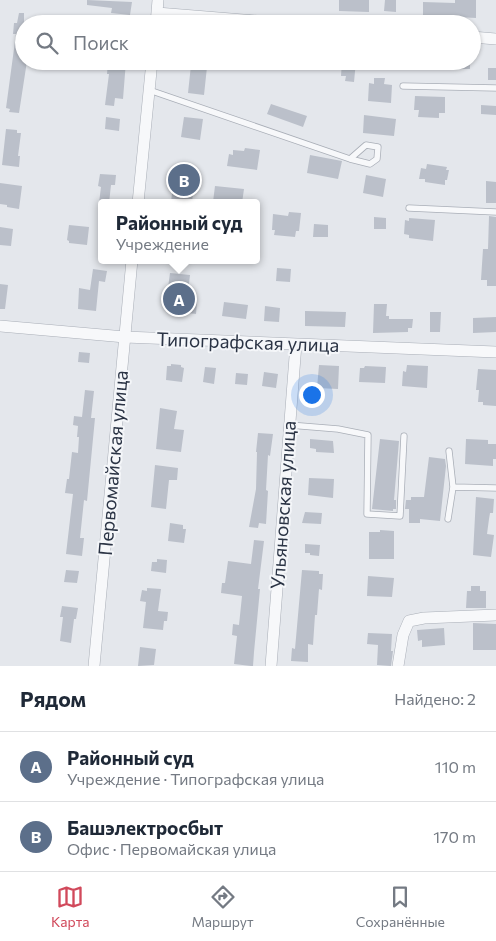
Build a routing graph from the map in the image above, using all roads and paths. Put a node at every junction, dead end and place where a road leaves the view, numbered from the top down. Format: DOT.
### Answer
graph roads {
  1 [pos="158,0"];
  2 [pos="157,15"];
  3 [pos="481,38"];
  4 [pos="496,39"];
  5 [pos="151,70"];
  6 [pos="403,86"];
  7 [pos="496,88"];
  8 [pos="149,90"];
  9 [pos="350,159"];
  10 [pos="138,199"];
  11 [pos="409,208"];
  12 [pos="496,212"];
  13 [pos="132,264"];
  14 [pos="0,326"];
  15 [pos="124,337"];
  16 [pos="296,344"];
  17 [pos="496,352"];
  18 [pos="289,425"];
  19 [pos="404,436"];
  20 [pos="449,451"];
  21 [pos="453,487"];
  22 [pos="496,488"];
  23 [pos="448,519"];
  24 [pos="496,615"];
  25 [pos="94,666"];
  26 [pos="271,666"];
  27 [pos="398,666"];
  1 -- 2 [label="street"];
  3 -- 4 [label="street"];
  5 -- 8 [label="street"];
  6 -- 7 [label="lane"];
  8 -- 9 [label="lane"];
  8 -- 10 [label="street"];
  9 -- 9 [label="lane"];
  11 -- 12 [label="lane"];
  13 -- 15 [label="street, Первомайская улица"];
  14 -- 15 [label="street, Типографская улица"];
  15 -- 16 [label="street, Типографская улица"];
  15 -- 25 [label="street, Первомайская улица"];
  16 -- 17 [label="street, Типографская улица"];
  16 -- 18 [label="street, Ульяновская улица"];
  18 -- 19 [label="lane"];
  18 -- 26 [label="street, Ульяновская улица"];
  20 -- 21 [label="lane"];
  21 -- 22 [label="lane"];
  21 -- 23 [label="lane"];
  24 -- 27 [label="street"];
}
